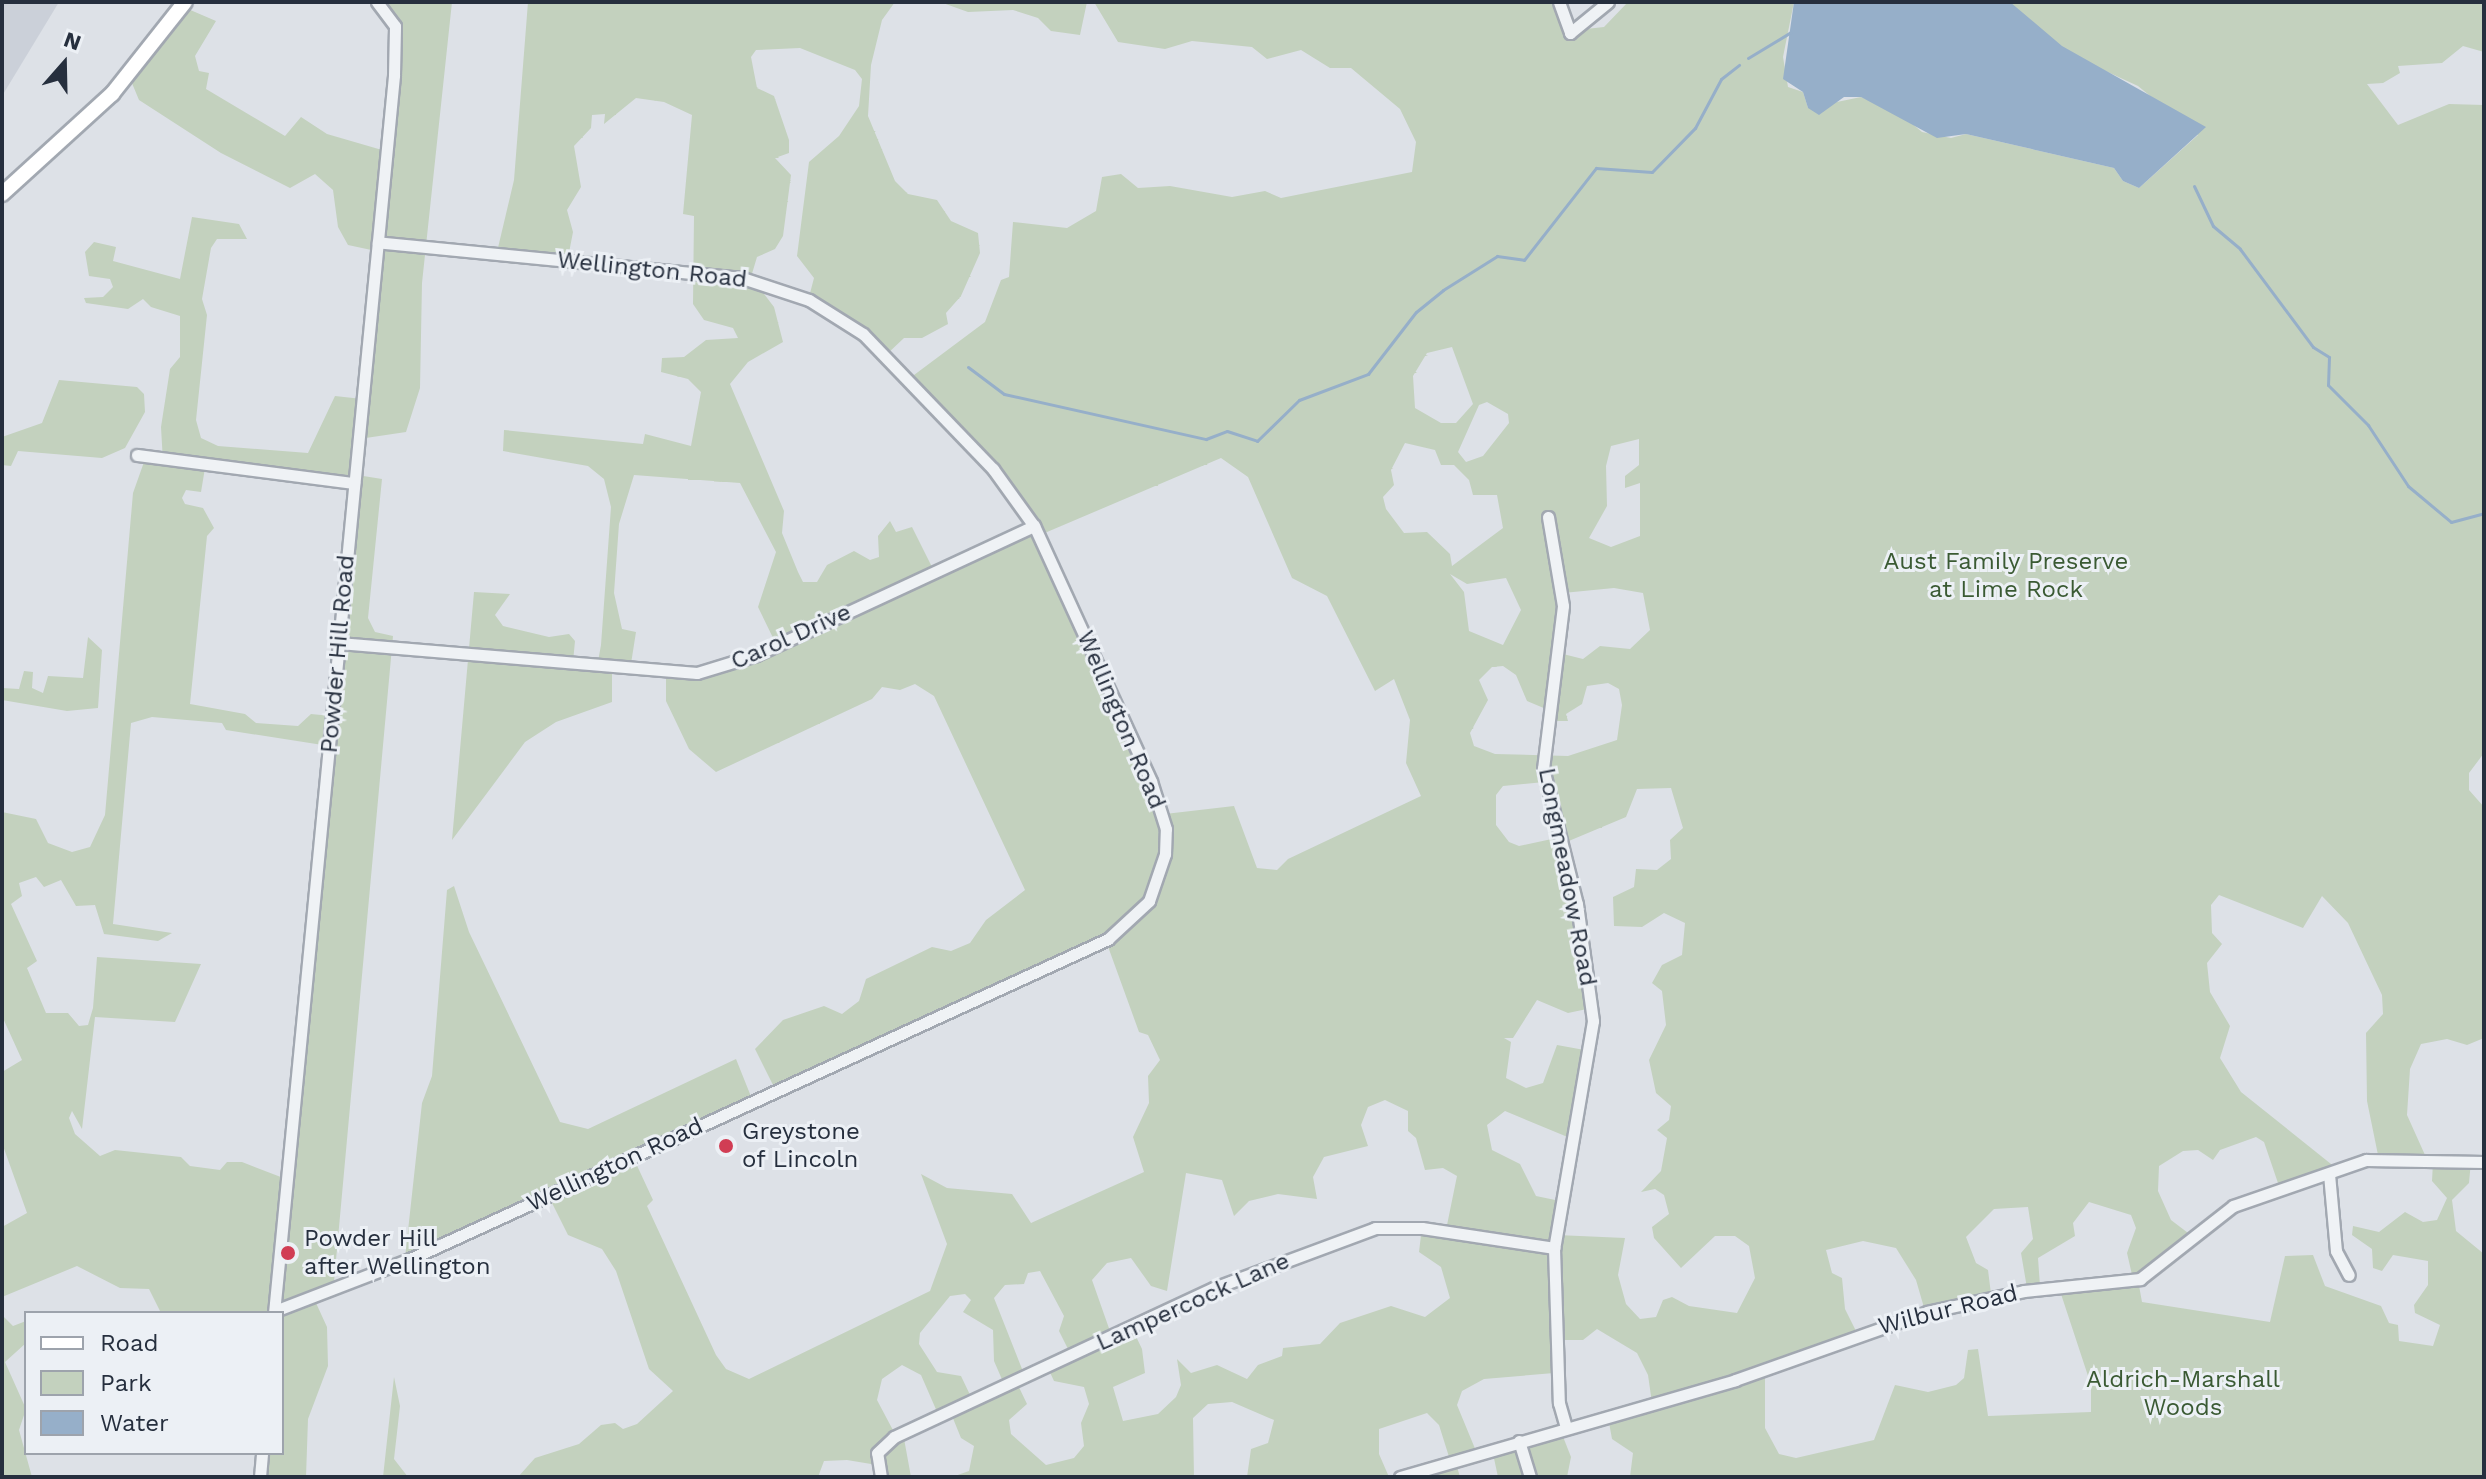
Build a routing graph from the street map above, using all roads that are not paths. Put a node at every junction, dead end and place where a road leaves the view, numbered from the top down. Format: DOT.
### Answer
graph roads {
  1 [pos="185,2"];
  2 [pos="377,2"];
  3 [pos="1559,2"];
  4 [pos="1608,2"];
  5 [pos="2,194"];
  6 [pos="378,242"];
  7 [pos="137,455"];
  8 [pos="354,483"];
  9 [pos="1548,517"];
  10 [pos="1034,526"];
  11 [pos="339,643"];
  12 [pos="2484,1162"];
  13 [pos="2329,1174"];
  14 [pos="1554,1248"];
  15 [pos="2349,1275"];
  16 [pos="274,1311"];
  17 [pos="277,1311"];
  18 [pos="1566,1427"];
  19 [pos="1519,1441"];
  20 [pos="262,1455"];
  21 [pos="260,1477"];
  22 [pos="881,1477"];
  23 [pos="1400,1477"];
  24 [pos="1530,1477"];
  1 -- 5 [label="main road"];
  2 -- 6 [label="street, Powder Hill Road"];
  3 -- 4 [label="street"];
  6 -- 8 [label="street, Powder Hill Road"];
  6 -- 10 [label="street, Wellington Road"];
  7 -- 8 [label="street"];
  8 -- 11 [label="street, Powder Hill Road"];
  9 -- 14 [label="street, Longmeadow Road"];
  10 -- 11 [label="street, Carol Drive"];
  10 -- 17 [label="street, Wellington Road"];
  11 -- 16 [label="street, Powder Hill Road"];
  12 -- 13 [label="street, Wilbur Road"];
  13 -- 15 [label="street"];
  13 -- 18 [label="street, Wilbur Road"];
  14 -- 18 [label="street, Longmeadow Road"];
  14 -- 22 [label="street, Lampercock Lane"];
  18 -- 19 [label="street, Wilbur Road"];
  19 -- 23 [label="street, Wilbur Road"];
  19 -- 24 [label="street"];
  20 -- 21 [label="street"];
}
